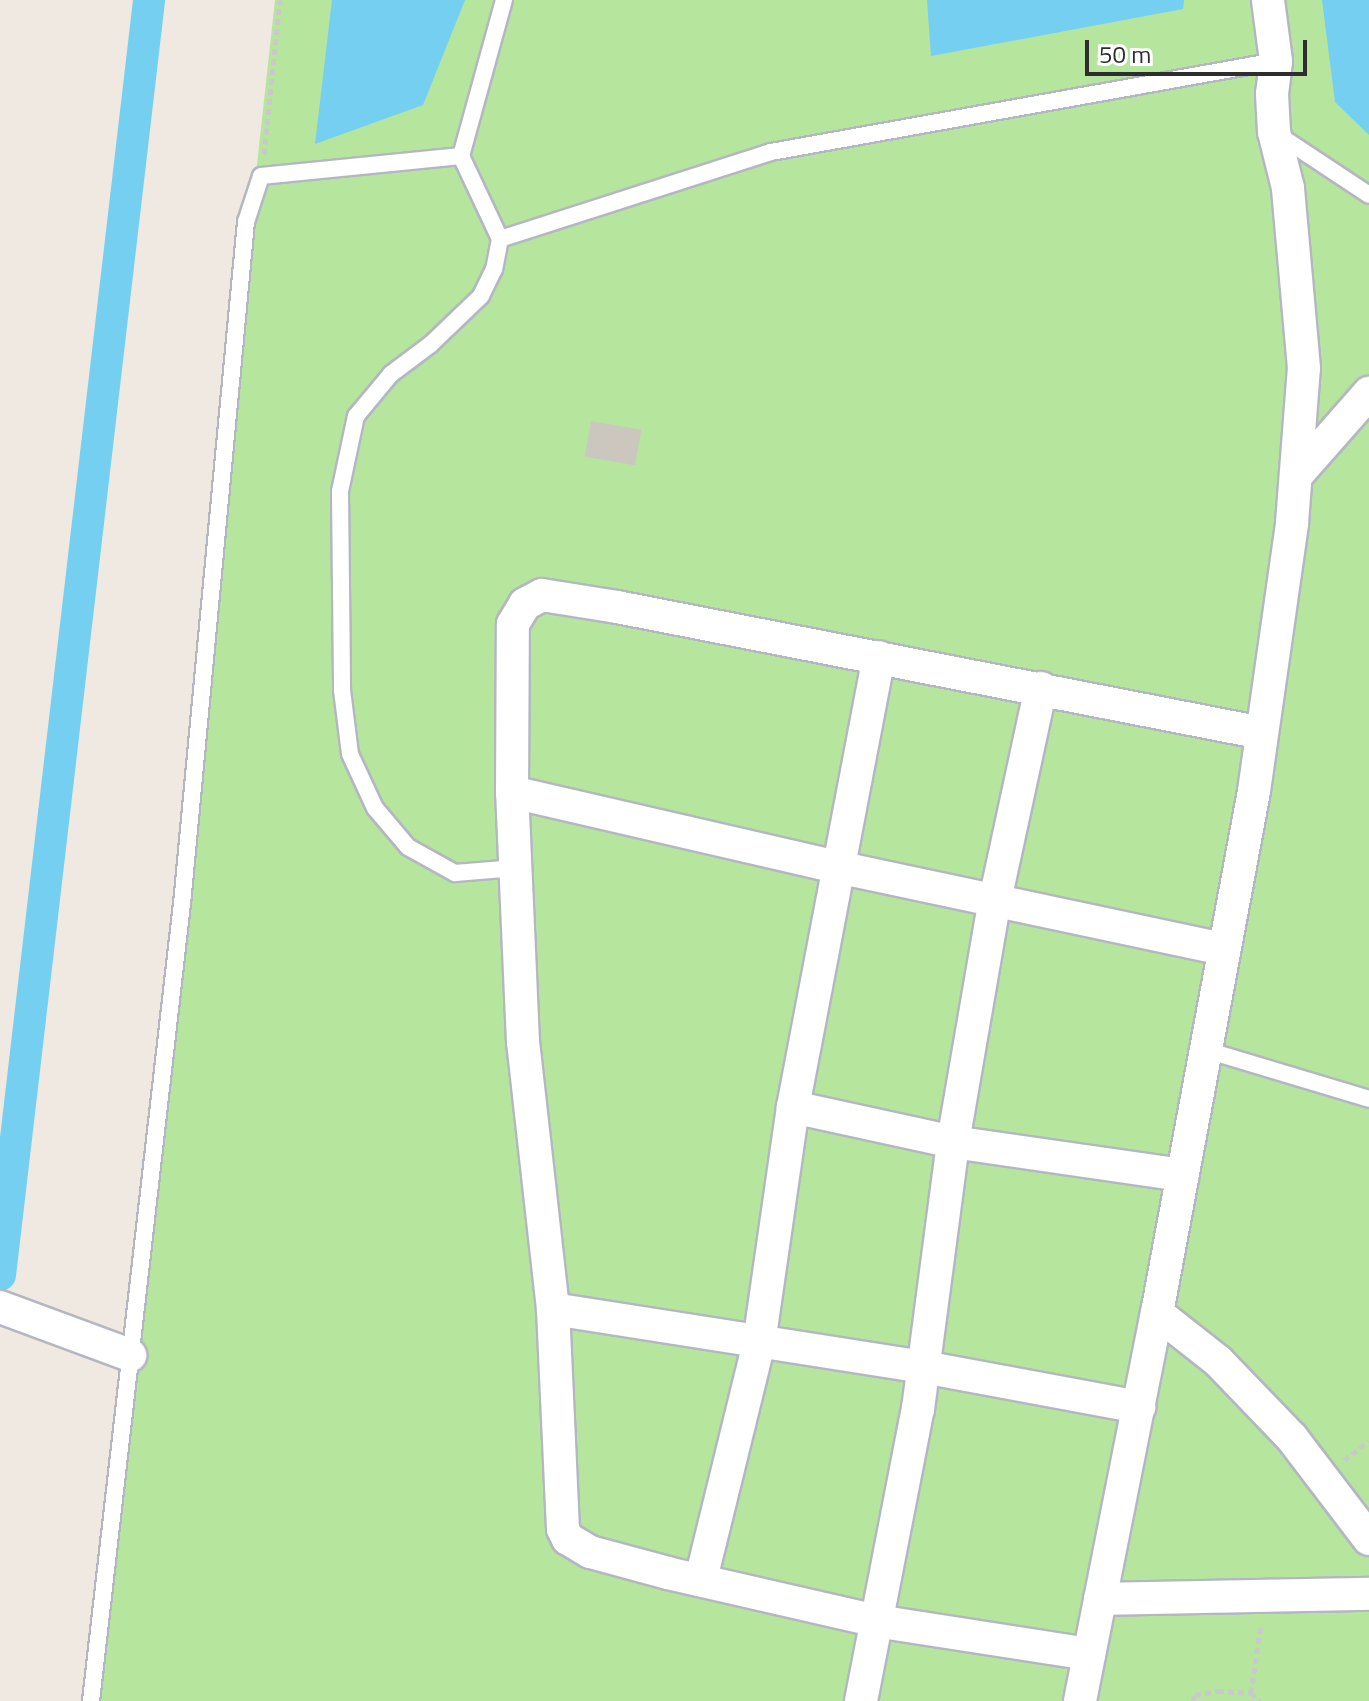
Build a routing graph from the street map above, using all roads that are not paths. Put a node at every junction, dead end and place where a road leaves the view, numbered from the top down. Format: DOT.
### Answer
graph roads {
  1 [pos="504,0"];
  2 [pos="1268,0"];
  3 [pos="1276,61"];
  4 [pos="1274,132"];
  5 [pos="461,156"];
  6 [pos="1369,195"];
  7 [pos="500,239"];
  8 [pos="1369,393"];
  9 [pos="1296,476"];
  10 [pos="879,657"];
  11 [pos="1041,688"];
  12 [pos="1262,733"];
  13 [pos="512,792"];
  14 [pos="837,867"];
  15 [pos="516,868"];
  16 [pos="995,900"];
  17 [pos="1224,949"];
  18 [pos="1206,1050"];
  19 [pos="1369,1099"];
  20 [pos="793,1107"];
  21 [pos="953,1142"];
  22 [pos="1183,1175"];
  23 [pos="0,1307"];
  24 [pos="553,1309"];
  25 [pos="1157,1313"];
  26 [pos="759,1343"];
  27 [pos="130,1355"];
  28 [pos="923,1367"];
  29 [pos="1139,1407"];
  30 [pos="1369,1539"];
  31 [pos="701,1579"];
  32 [pos="1369,1594"];
  33 [pos="1100,1599"];
  34 [pos="877,1621"];
  35 [pos="1089,1654"];
  36 [pos="91,1701"];
  37 [pos="861,1701"];
  38 [pos="1080,1701"];
  1 -- 5 [label="lane"];
  2 -- 3 [label="street"];
  3 -- 4 [label="street"];
  3 -- 7 [label="lane"];
  4 -- 6 [label="lane"];
  4 -- 9 [label="street"];
  5 -- 7 [label="lane"];
  5 -- 27 [label="lane"];
  7 -- 15 [label="lane"];
  8 -- 9 [label="street"];
  9 -- 12 [label="street"];
  10 -- 11 [label="street"];
  10 -- 13 [label="street"];
  10 -- 14 [label="street"];
  11 -- 12 [label="street"];
  11 -- 16 [label="street"];
  12 -- 17 [label="street"];
  13 -- 14 [label="street"];
  13 -- 15 [label="street"];
  14 -- 16 [label="street"];
  14 -- 20 [label="street"];
  15 -- 24 [label="street"];
  16 -- 17 [label="street"];
  16 -- 21 [label="street"];
  17 -- 18 [label="street"];
  18 -- 19 [label="lane"];
  18 -- 22 [label="street"];
  20 -- 21 [label="street"];
  20 -- 26 [label="street"];
  21 -- 22 [label="street"];
  21 -- 28 [label="street"];
  22 -- 25 [label="street"];
  23 -- 27 [label="street"];
  24 -- 26 [label="street"];
  24 -- 31 [label="street"];
  25 -- 29 [label="street"];
  25 -- 30 [label="street"];
  26 -- 28 [label="street"];
  26 -- 31 [label="street"];
  27 -- 36 [label="lane"];
  28 -- 29 [label="street"];
  28 -- 34 [label="street"];
  29 -- 33 [label="street"];
  31 -- 34 [label="street"];
  32 -- 33 [label="street"];
  33 -- 35 [label="street"];
  34 -- 35 [label="street"];
  34 -- 37 [label="street"];
  35 -- 38 [label="street"];
}
